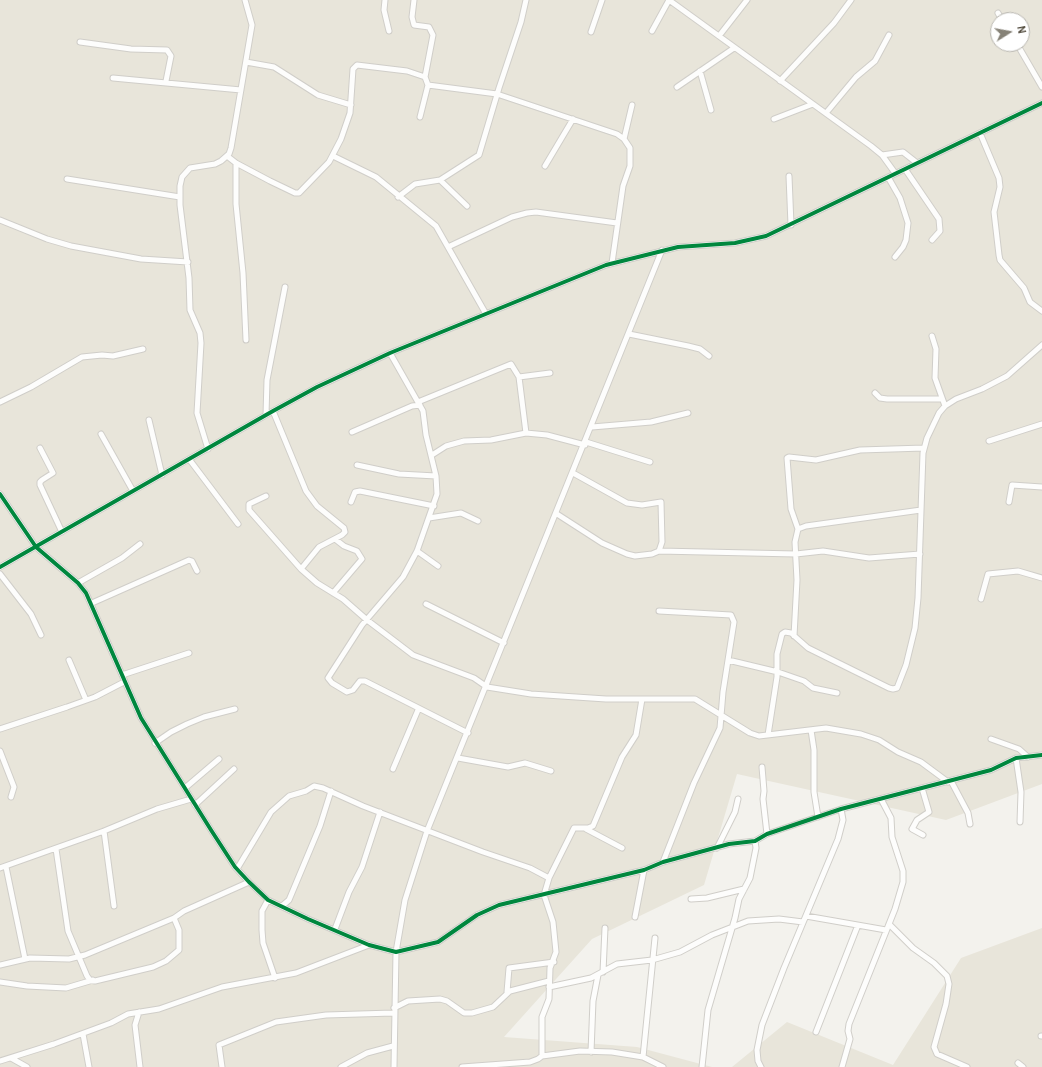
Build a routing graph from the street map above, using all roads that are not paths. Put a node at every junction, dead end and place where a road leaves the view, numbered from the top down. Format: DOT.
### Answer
graph roads {
  1 [pos="245,0"];
  2 [pos="385,0"];
  3 [pos="414,0"];
  4 [pos="526,0"];
  5 [pos="602,0"];
  6 [pos="669,0"];
  7 [pos="747,0"];
  8 [pos="851,0"];
  9 [pos="388,31"];
  10 [pos="652,31"];
  11 [pos="591,32"];
  12 [pos="889,35"];
  13 [pos="719,36"];
  14 [pos="80,42"];
  15 [pos="734,48"];
  16 [pos="1022,52"];
  17 [pos="246,62"];
  18 [pos="700,71"];
  19 [pos="425,77"];
  20 [pos="113,78"];
  21 [pos="166,81"];
  22 [pos="780,81"];
  23 [pos="428,85"];
  24 [pos="677,87"];
  25 [pos="1042,87"];
  26 [pos="242,90"];
  27 [pos="497,94"];
  28 [pos="1042,103"];
  29 [pos="813,104"];
  30 [pos="351,105"];
  31 [pos="632,105"];
  32 [pos="711,110"];
  33 [pos="826,114"];
  34 [pos="420,117"];
  35 [pos="573,119"];
  36 [pos="774,119"];
  37 [pos="980,133"];
  38 [pos="624,139"];
  39 [pos="882,155"];
  40 [pos="227,156"];
  41 [pos="333,156"];
  42 [pos="236,163"];
  43 [pos="916,163"];
  44 [pos="545,166"];
  45 [pos="905,169"];
  46 [pos="895,173"];
  47 [pos="789,176"];
  48 [pos="888,177"];
  49 [pos="67,179"];
  50 [pos="440,180"];
  51 [pos="180,197"];
  52 [pos="398,197"];
  53 [pos="467,206"];
  54 [pos="0,220"];
  55 [pos="617,223"];
  56 [pos="791,225"];
  57 [pos="932,240"];
  58 [pos="448,247"];
  59 [pos="662,250"];
  60 [pos="895,257"];
  61 [pos="188,262"];
  62 [pos="612,263"];
  63 [pos="285,288"];
  64 [pos="1042,311"];
  65 [pos="486,314"];
  66 [pos="629,334"];
  67 [pos="932,336"];
  68 [pos="246,340"];
  69 [pos="1042,345"];
  70 [pos="143,349"];
  71 [pos="390,353"];
  72 [pos="709,356"];
  73 [pos="550,372"];
  74 [pos="519,377"];
  75 [pos="875,393"];
  76 [pos="942,399"];
  77 [pos="0,402"];
  78 [pos="418,402"];
  79 [pos="945,406"];
  80 [pos="274,411"];
  81 [pos="688,413"];
  82 [pos="266,415"];
  83 [pos="149,420"];
  84 [pos="1042,424"];
  85 [pos="592,426"];
  86 [pos="352,432"];
  87 [pos="526,433"];
  88 [pos="101,434"];
  89 [pos="989,441"];
  90 [pos="585,444"];
  91 [pos="40,448"];
  92 [pos="924,448"];
  93 [pos="208,449"];
  94 [pos="432,455"];
  95 [pos="189,459"];
  96 [pos="650,462"];
  97 [pos="358,465"];
  98 [pos="574,473"];
  99 [pos="162,475"];
  100 [pos="436,476"];
  101 [pos="1042,487"];
  102 [pos="132,491"];
  103 [pos="0,494"];
  104 [pos="266,496"];
  105 [pos="351,502"];
  106 [pos="1009,502"];
  107 [pos="434,506"];
  108 [pos="921,510"];
  109 [pos="557,514"];
  110 [pos="429,518"];
  111 [pos="478,521"];
  112 [pos="238,524"];
  113 [pos="798,529"];
  114 [pos="62,532"];
  115 [pos="335,539"];
  116 [pos="140,544"];
  117 [pos="36,547"];
  118 [pos="417,551"];
  119 [pos="659,551"];
  120 [pos="796,554"];
  121 [pos="920,554"];
  122 [pos="438,566"];
  123 [pos="0,567"];
  124 [pos="301,570"];
  125 [pos="197,571"];
  126 [pos="0,574"];
  127 [pos="1042,578"];
  128 [pos="78,583"];
  129 [pos="333,592"];
  130 [pos="981,599"];
  131 [pos="92,603"];
  132 [pos="426,604"];
  133 [pos="659,611"];
  134 [pos="367,620"];
  135 [pos="41,635"];
  136 [pos="794,636"];
  137 [pos="504,643"];
  138 [pos="189,653"];
  139 [pos="69,660"];
  140 [pos="728,660"];
  141 [pos="778,672"];
  142 [pos="122,675"];
  143 [pos="124,682"];
  144 [pos="486,687"];
  145 [pos="837,693"];
  146 [pos="642,698"];
  147 [pos="86,700"];
  148 [pos="235,709"];
  149 [pos="418,710"];
  150 [pos="721,715"];
  151 [pos="731,722"];
  152 [pos="720,728"];
  153 [pos="0,729"];
  154 [pos="811,730"];
  155 [pos="468,733"];
  156 [pos="768,735"];
  157 [pos="991,739"];
  158 [pos="155,742"];
  159 [pos="0,751"];
  160 [pos="1042,755"];
  161 [pos="1028,756"];
  162 [pos="458,758"];
  163 [pos="1016,758"];
  164 [pos="219,759"];
  165 [pos="762,767"];
  166 [pos="234,769"];
  167 [pos="393,769"];
  168 [pos="551,771"];
  169 [pos="950,781"];
  170 [pos="185,788"];
  171 [pos="922,788"];
  172 [pos="331,791"];
  173 [pos="10,797"];
  174 [pos="191,799"];
  175 [pos="738,799"];
  176 [pos="881,799"];
  177 [pos="195,805"];
  178 [pos="841,809"];
  179 [pos="380,812"];
  180 [pos="818,817"];
  181 [pos="1020,822"];
  182 [pos="970,824"];
  183 [pos="586,829"];
  184 [pos="104,831"];
  185 [pos="427,831"];
  186 [pos="767,834"];
  187 [pos="923,835"];
  188 [pos="755,841"];
  189 [pos="622,848"];
  190 [pos="717,848"];
  191 [pos="56,849"];
  192 [pos="664,862"];
  193 [pos="6,867"];
  194 [pos="0,868"];
  195 [pos="237,869"];
  196 [pos="644,870"];
  197 [pos="549,878"];
  198 [pos="249,882"];
  199 [pos="744,890"];
  200 [pos="544,894"];
  201 [pos="691,898"];
  202 [pos="268,900"];
  203 [pos="289,900"];
  204 [pos="114,906"];
  205 [pos="282,906"];
  206 [pos="291,911"];
  207 [pos="806,916"];
  208 [pos="635,917"];
  209 [pos="174,918"];
  210 [pos="803,922"];
  211 [pos="889,924"];
  212 [pos="858,925"];
  213 [pos="733,926"];
  214 [pos="605,928"];
  215 [pos="335,929"];
  216 [pos="886,930"];
  217 [pos="655,938"];
  218 [pos="369,945"];
  219 [pos="396,952"];
  220 [pos="79,957"];
  221 [pos="25,959"];
  222 [pos="652,960"];
  223 [pos="554,962"];
  224 [pos="0,965"];
  225 [pos="601,974"];
  226 [pos="275,978"];
  227 [pos="93,980"];
  228 [pos="549,981"];
  229 [pos="0,982"];
  230 [pos="549,987"];
  231 [pos="507,992"];
  232 [pos="394,1011"];
  233 [pos="139,1012"];
  234 [pos="816,1032"];
  235 [pos="83,1034"];
  236 [pos="393,1046"];
  237 [pos="591,1052"];
  238 [pos="542,1056"];
  239 [pos="643,1057"];
  240 [pos="10,1058"];
  241 [pos="0,1061"];
  242 [pos="1018,1063"];
  243 [pos="512,1066"];
  244 [pos="27,1067"];
  245 [pos="89,1067"];
  246 [pos="140,1067"];
  247 [pos="222,1067"];
  248 [pos="341,1067"];
  249 [pos="394,1067"];
  250 [pos="462,1067"];
  251 [pos="663,1067"];
  252 [pos="702,1067"];
  253 [pos="761,1067"];
  254 [pos="842,1067"];
  255 [pos="967,1067"];
  256 [pos="1023,1067"];
  1 -- 17 [label="street"];
  2 -- 9 [label="street"];
  3 -- 19 [label="street"];
  4 -- 27 [label="street"];
  5 -- 11 [label="street"];
  6 -- 10 [label="street"];
  6 -- 13 [label="street"];
  7 -- 13 [label="street"];
  8 -- 22 [label="street"];
  12 -- 33 [label="street"];
  13 -- 15 [label="street"];
  14 -- 21 [label="street"];
  15 -- 18 [label="street"];
  15 -- 22 [label="street"];
  16 -- 25 [label="street"];
  17 -- 26 [label="street"];
  17 -- 30 [label="street"];
  18 -- 24 [label="street"];
  18 -- 32 [label="street"];
  19 -- 23 [label="street"];
  19 -- 30 [label="street"];
  20 -- 21 [label="street"];
  21 -- 26 [label="street"];
  22 -- 29 [label="street"];
  23 -- 27 [label="street"];
  23 -- 34 [label="street"];
  26 -- 40 [label="street"];
  27 -- 35 [label="street"];
  27 -- 50 [label="street"];
  28 -- 37 [label="street"];
  29 -- 33 [label="street"];
  29 -- 36 [label="street"];
  30 -- 41 [label="street"];
  31 -- 38 [label="street"];
  33 -- 39 [label="street"];
  35 -- 38 [label="street"];
  35 -- 44 [label="street"];
  37 -- 43 [label="street"];
  37 -- 64 [label="street"];
  38 -- 55 [label="street"];
  39 -- 43 [label="street"];
  39 -- 46 [label="street"];
  40 -- 42 [label="street"];
  40 -- 51 [label="street"];
  41 -- 42 [label="street"];
  41 -- 52 [label="street"];
  42 -- 68 [label="street"];
  43 -- 45 [label="street"];
  45 -- 46 [label="street"];
  45 -- 57 [label="street"];
  46 -- 48 [label="street"];
  47 -- 56 [label="street"];
  48 -- 56 [label="street"];
  48 -- 60 [label="street"];
  49 -- 51 [label="street"];
  50 -- 52 [label="street"];
  50 -- 53 [label="street"];
  51 -- 61 [label="street"];
  52 -- 58 [label="street"];
  54 -- 61 [label="street"];
  55 -- 58 [label="street"];
  55 -- 62 [label="street"];
  56 -- 59 [label="street"];
  58 -- 65 [label="street"];
  59 -- 62 [label="street"];
  59 -- 66 [label="street"];
  61 -- 93 [label="street"];
  62 -- 65 [label="street"];
  63 -- 82 [label="street"];
  65 -- 71 [label="street"];
  66 -- 72 [label="street"];
  66 -- 85 [label="street"];
  67 -- 76 [label="street"];
  69 -- 79 [label="street"];
  70 -- 77 [label="street"];
  71 -- 78 [label="street"];
  71 -- 80 [label="street"];
  73 -- 74 [label="street"];
  74 -- 78 [label="street"];
  74 -- 87 [label="street"];
  75 -- 76 [label="street"];
  76 -- 79 [label="street"];
  78 -- 86 [label="street"];
  78 -- 94 [label="street"];
  79 -- 92 [label="street"];
  80 -- 82 [label="street"];
  80 -- 115 [label="street"];
  81 -- 85 [label="street"];
  82 -- 93 [label="street"];
  83 -- 99 [label="street"];
  84 -- 89 [label="street"];
  85 -- 90 [label="street"];
  87 -- 90 [label="street"];
  87 -- 94 [label="street"];
  88 -- 102 [label="street"];
  90 -- 96 [label="street"];
  90 -- 98 [label="street"];
  91 -- 114 [label="street"];
  92 -- 108 [label="street"];
  92 -- 113 [label="street"];
  93 -- 95 [label="street"];
  94 -- 100 [label="street"];
  95 -- 99 [label="street"];
  95 -- 112 [label="street"];
  97 -- 100 [label="street"];
  98 -- 109 [label="street"];
  98 -- 119 [label="street"];
  99 -- 102 [label="street"];
  100 -- 107 [label="street"];
  101 -- 106 [label="street"];
  102 -- 114 [label="street"];
  103 -- 117 [label="street"];
  104 -- 124 [label="street"];
  105 -- 107 [label="street"];
  107 -- 110 [label="street"];
  108 -- 113 [label="street"];
  108 -- 121 [label="street"];
  109 -- 119 [label="street"];
  109 -- 137 [label="street"];
  110 -- 111 [label="street"];
  110 -- 118 [label="street"];
  113 -- 120 [label="street"];
  114 -- 117 [label="street"];
  115 -- 124 [label="street"];
  115 -- 129 [label="street"];
  116 -- 128 [label="street"];
  117 -- 123 [label="street"];
  117 -- 128 [label="street"];
  118 -- 122 [label="street"];
  118 -- 134 [label="street"];
  119 -- 120 [label="street"];
  120 -- 121 [label="street"];
  120 -- 136 [label="street"];
  121 -- 136 [label="street"];
  124 -- 129 [label="street"];
  125 -- 131 [label="street"];
  126 -- 135 [label="street"];
  127 -- 130 [label="street"];
  128 -- 131 [label="street"];
  129 -- 134 [label="street"];
  131 -- 142 [label="street"];
  132 -- 137 [label="street"];
  133 -- 140 [label="street"];
  134 -- 144 [label="street"];
  134 -- 149 [label="street"];
  136 -- 141 [label="street"];
  137 -- 144 [label="street"];
  138 -- 142 [label="street"];
  139 -- 147 [label="street"];
  140 -- 141 [label="street"];
  140 -- 150 [label="street"];
  141 -- 145 [label="street"];
  141 -- 156 [label="street"];
  142 -- 143 [label="street"];
  143 -- 147 [label="street"];
  143 -- 158 [label="street"];
  144 -- 146 [label="street"];
  144 -- 155 [label="street"];
  146 -- 150 [label="street"];
  146 -- 183 [label="street"];
  147 -- 153 [label="street"];
  148 -- 158 [label="street"];
  149 -- 155 [label="street"];
  149 -- 167 [label="street"];
  150 -- 151 [label="street"];
  150 -- 152 [label="street"];
  151 -- 152 [label="street"];
  151 -- 156 [label="street"];
  152 -- 192 [label="street"];
  154 -- 156 [label="street"];
  154 -- 169 [label="street"];
  154 -- 180 [label="street"];
  155 -- 162 [label="street"];
  157 -- 161 [label="street"];
  158 -- 170 [label="street"];
  159 -- 173 [label="street"];
  160 -- 161 [label="street"];
  161 -- 163 [label="street"];
  162 -- 168 [label="street"];
  162 -- 185 [label="street"];
  163 -- 169 [label="street"];
  163 -- 181 [label="street"];
  164 -- 170 [label="street"];
  165 -- 186 [label="street"];
  166 -- 177 [label="street"];
  169 -- 171 [label="street"];
  169 -- 182 [label="street"];
  170 -- 174 [label="street"];
  171 -- 176 [label="street"];
  171 -- 187 [label="street"];
  172 -- 179 [label="street"];
  172 -- 195 [label="street"];
  172 -- 203 [label="street"];
  174 -- 177 [label="street"];
  174 -- 184 [label="street"];
  175 -- 190 [label="street"];
  176 -- 178 [label="street"];
  176 -- 211 [label="street"];
  177 -- 195 [label="street"];
  178 -- 180 [label="street"];
  178 -- 207 [label="street"];
  179 -- 185 [label="street"];
  179 -- 215 [label="street"];
  180 -- 186 [label="street"];
  183 -- 189 [label="street"];
  183 -- 197 [label="street"];
  184 -- 191 [label="street"];
  184 -- 204 [label="street"];
  185 -- 197 [label="street"];
  185 -- 219 [label="street"];
  186 -- 188 [label="street"];
  188 -- 190 [label="street"];
  188 -- 199 [label="street"];
  190 -- 192 [label="street"];
  191 -- 193 [label="street"];
  191 -- 220 [label="street"];
  192 -- 196 [label="street"];
  193 -- 194 [label="street"];
  193 -- 221 [label="street"];
  195 -- 198 [label="street"];
  196 -- 200 [label="street"];
  196 -- 208 [label="street"];
  197 -- 200 [label="street"];
  198 -- 202 [label="street"];
  198 -- 209 [label="street"];
  199 -- 201 [label="street"];
  199 -- 213 [label="street"];
  200 -- 219 [label="street"];
  200 -- 223 [label="street"];
  202 -- 205 [label="street"];
  202 -- 226 [label="street"];
  203 -- 205 [label="street"];
  203 -- 206 [label="street"];
  205 -- 206 [label="street"];
  206 -- 215 [label="street"];
  207 -- 210 [label="street"];
  207 -- 212 [label="street"];
  209 -- 220 [label="street"];
  209 -- 227 [label="street"];
  210 -- 213 [label="street"];
  210 -- 253 [label="street"];
  211 -- 216 [label="street"];
  211 -- 255 [label="street"];
  212 -- 216 [label="street"];
  212 -- 234 [label="street"];
  213 -- 222 [label="street"];
  213 -- 252 [label="street"];
  214 -- 225 [label="street"];
  215 -- 218 [label="street"];
  216 -- 254 [label="street"];
  217 -- 222 [label="street"];
  218 -- 219 [label="street"];
  218 -- 226 [label="street"];
  219 -- 232 [label="street"];
  220 -- 221 [label="street"];
  220 -- 227 [label="street"];
  221 -- 224 [label="street"];
  222 -- 225 [label="street"];
  222 -- 239 [label="street"];
  223 -- 228 [label="street"];
  223 -- 231 [label="street"];
  225 -- 230 [label="street"];
  225 -- 237 [label="street"];
  226 -- 233 [label="street"];
  227 -- 229 [label="street"];
  228 -- 230 [label="street"];
  228 -- 231 [label="street"];
  230 -- 238 [label="street"];
  231 -- 232 [label="street"];
  232 -- 236 [label="street"];
  232 -- 247 [label="street"];
  233 -- 235 [label="street"];
  233 -- 246 [label="street"];
  235 -- 240 [label="street"];
  235 -- 245 [label="street"];
  236 -- 248 [label="street"];
  236 -- 249 [label="street"];
  237 -- 238 [label="street"];
  237 -- 239 [label="street"];
  238 -- 243 [label="street"];
  239 -- 251 [label="street"];
  240 -- 241 [label="street"];
  240 -- 244 [label="street"];
  242 -- 256 [label="street"];
  243 -- 250 [label="street"];
}
